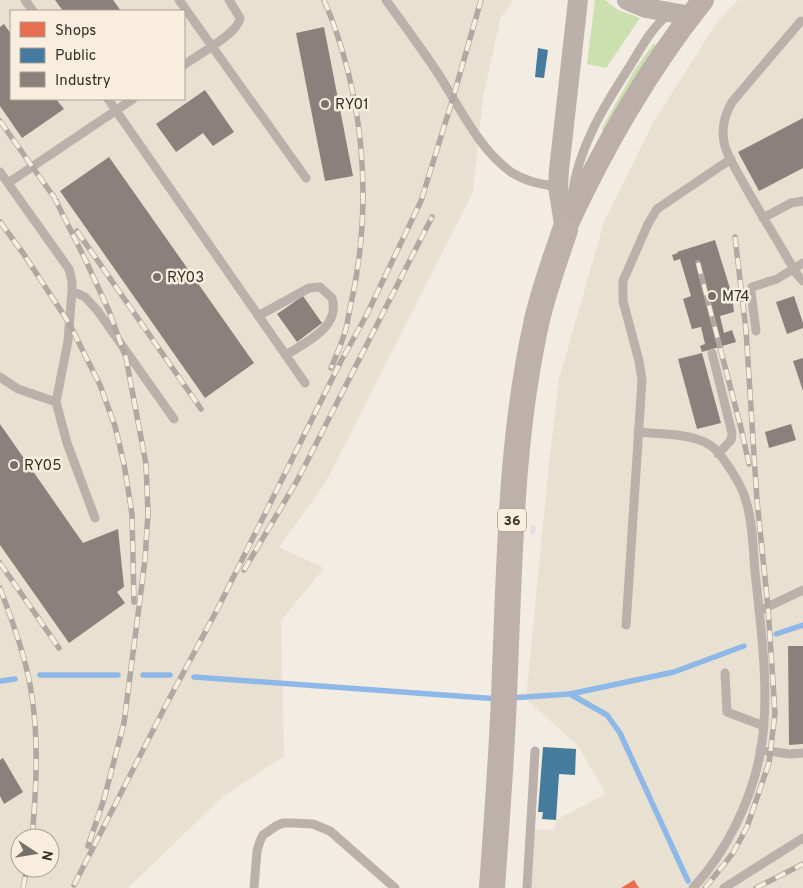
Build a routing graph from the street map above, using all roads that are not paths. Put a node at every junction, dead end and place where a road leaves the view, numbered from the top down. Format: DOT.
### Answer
graph roads {
  1 [pos="179,0"];
  2 [pos="229,0"];
  3 [pos="386,0"];
  4 [pos="578,0"];
  5 [pos="627,0"];
  6 [pos="689,9"];
  7 [pos="802,21"];
  8 [pos="212,46"];
  9 [pos="185,64"];
  10 [pos="109,100"];
  11 [pos="131,100"];
  12 [pos="116,110"];
  13 [pos="731,159"];
  14 [pos="0,172"];
  15 [pos="306,178"];
  16 [pos="8,183"];
  17 [pos="558,187"];
  18 [pos="803,201"];
  19 [pos="763,218"];
  20 [pos="565,230"];
  21 [pos="803,263"];
  22 [pos="794,269"];
  23 [pos="803,281"];
  24 [pos="72,291"];
  25 [pos="258,316"];
  26 [pos="756,331"];
  27 [pos="712,353"];
  28 [pos="286,355"];
  29 [pos="0,377"];
  30 [pos="305,383"];
  31 [pos="56,402"];
  32 [pos="174,419"];
  33 [pos="638,432"];
  34 [pos="718,454"];
  35 [pos="95,518"];
  36 [pos="803,590"];
  37 [pos="759,611"];
  38 [pos="626,625"];
  39 [pos="725,673"];
  40 [pos="764,726"];
  41 [pos="760,750"];
  42 [pos="535,751"];
  43 [pos="803,753"];
  44 [pos="803,838"];
  45 [pos="254,888"];
  46 [pos="395,888"];
  47 [pos="492,888"];
  48 [pos="527,888"];
  49 [pos="693,888"];
  50 [pos="724,888"];
  1 -- 8 [label="lane"];
  2 -- 8 [label="lane"];
  3 -- 17 [label="lane"];
  4 -- 17 [label="street"];
  5 -- 6 [label="street"];
  6 -- 20 [label="main road"];
  7 -- 13 [label="lane"];
  8 -- 9 [label="lane"];
  8 -- 15 [label="lane"];
  10 -- 12 [label="lane"];
  11 -- 12 [label="lane"];
  12 -- 16 [label="lane"];
  12 -- 25 [label="lane"];
  13 -- 19 [label="lane"];
  13 -- 33 [label="lane"];
  14 -- 16 [label="lane"];
  16 -- 24 [label="lane"];
  17 -- 20 [label="street"];
  18 -- 19 [label="lane"];
  19 -- 22 [label="lane"];
  20 -- 47 [label="main road, 36"];
  21 -- 22 [label="lane"];
  22 -- 23 [label="lane"];
  22 -- 26 [label="lane"];
  24 -- 31 [label="lane"];
  24 -- 32 [label="lane"];
  25 -- 28 [label="lane"];
  25 -- 28 [label="lane"];
  27 -- 34 [label="lane"];
  28 -- 30 [label="lane"];
  29 -- 31 [label="lane"];
  31 -- 35 [label="lane"];
  33 -- 34 [label="lane"];
  33 -- 38 [label="lane"];
  34 -- 37 [label="lane"];
  36 -- 37 [label="lane"];
  37 -- 40 [label="lane"];
  39 -- 40 [label="lane"];
  40 -- 41 [label="lane"];
  41 -- 43 [label="lane"];
  41 -- 49 [label="lane"];
  42 -- 48 [label="lane"];
  44 -- 50 [label="lane"];
  45 -- 46 [label="lane"];
}
